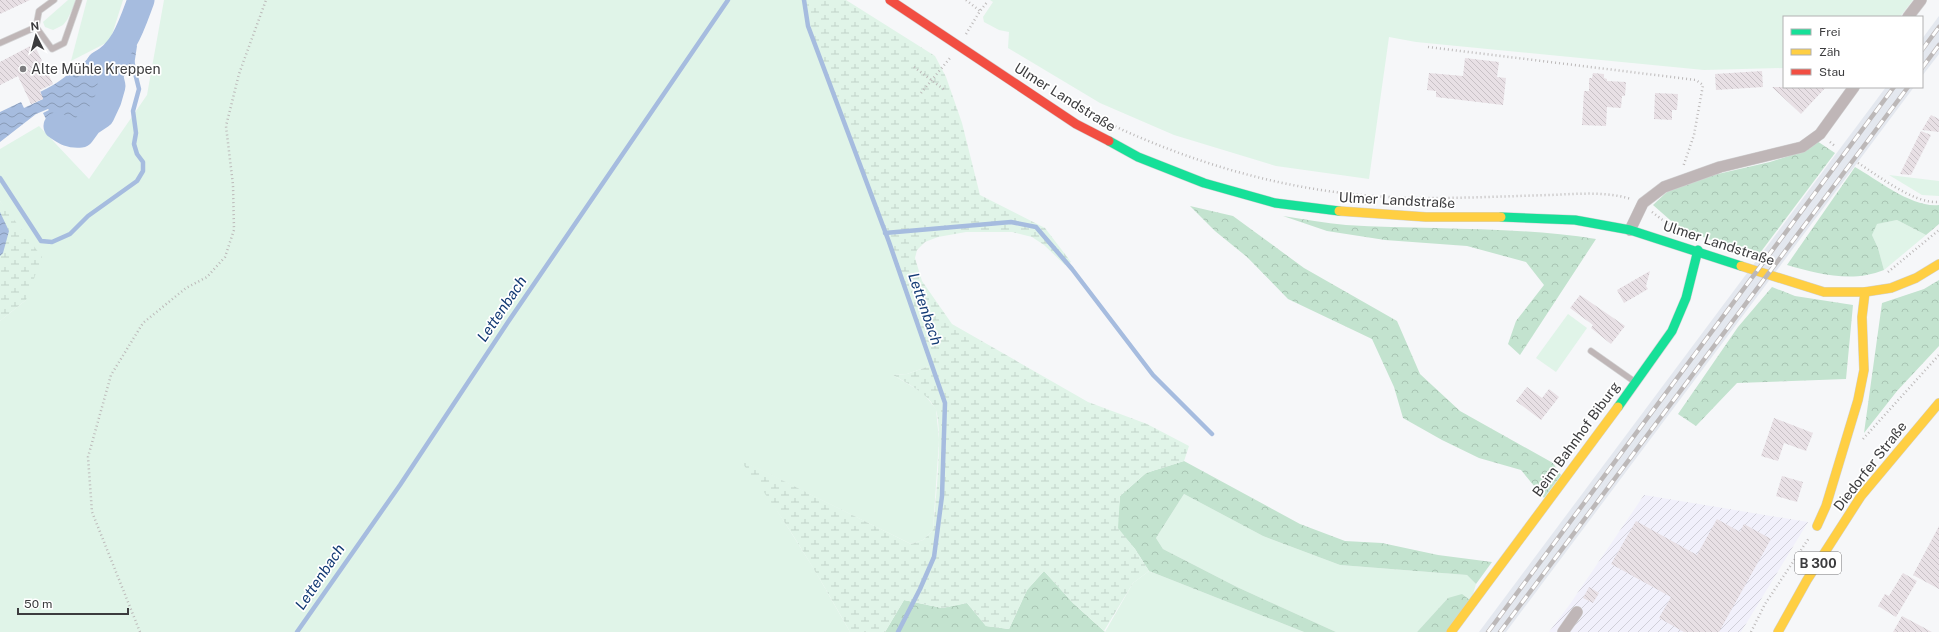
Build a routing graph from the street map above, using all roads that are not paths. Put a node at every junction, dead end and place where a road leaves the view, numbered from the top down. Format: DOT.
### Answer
graph roads {
  1 [pos="54,0"];
  2 [pos="80,0"];
  3 [pos="890,0"];
  4 [pos="1921,0"];
  5 [pos="1909,16"];
  6 [pos="36,27"];
  7 [pos="0,43"];
  8 [pos="1853,88"];
  9 [pos="1630,230"];
  10 [pos="1698,250"];
  11 [pos="1939,264"];
  12 [pos="1865,292"];
  13 [pos="1591,351"];
  14 [pos="1635,382"];
  15 [pos="1939,403"];
  16 [pos="1817,526"];
  17 [pos="1577,612"];
  18 [pos="1451,632"];
  19 [pos="1563,632"];
  20 [pos="1778,632"];
  1 -- 6 [label="lane"];
  2 -- 6 [label="lane"];
  3 -- 9 [label="main road, Ulmer Landstraße"];
  4 -- 5 [label="street"];
  6 -- 7 [label="lane"];
  8 -- 9 [label="street"];
  9 -- 10 [label="main road, Ulmer Landstraße"];
  10 -- 12 [label="main road, Ulmer Landstraße"];
  10 -- 14 [label="main road, Beim Bahnhof Biburg"];
  11 -- 12 [label="main road, Ulmer Landstraße"];
  12 -- 16 [label="main road, Diedorfer Straße"];
  13 -- 14 [label="lane"];
  14 -- 18 [label="main road, Beim Bahnhof Biburg"];
  15 -- 20 [label="main road, Diedorfer Straße / B 300"];
  17 -- 19 [label="street"];
}
